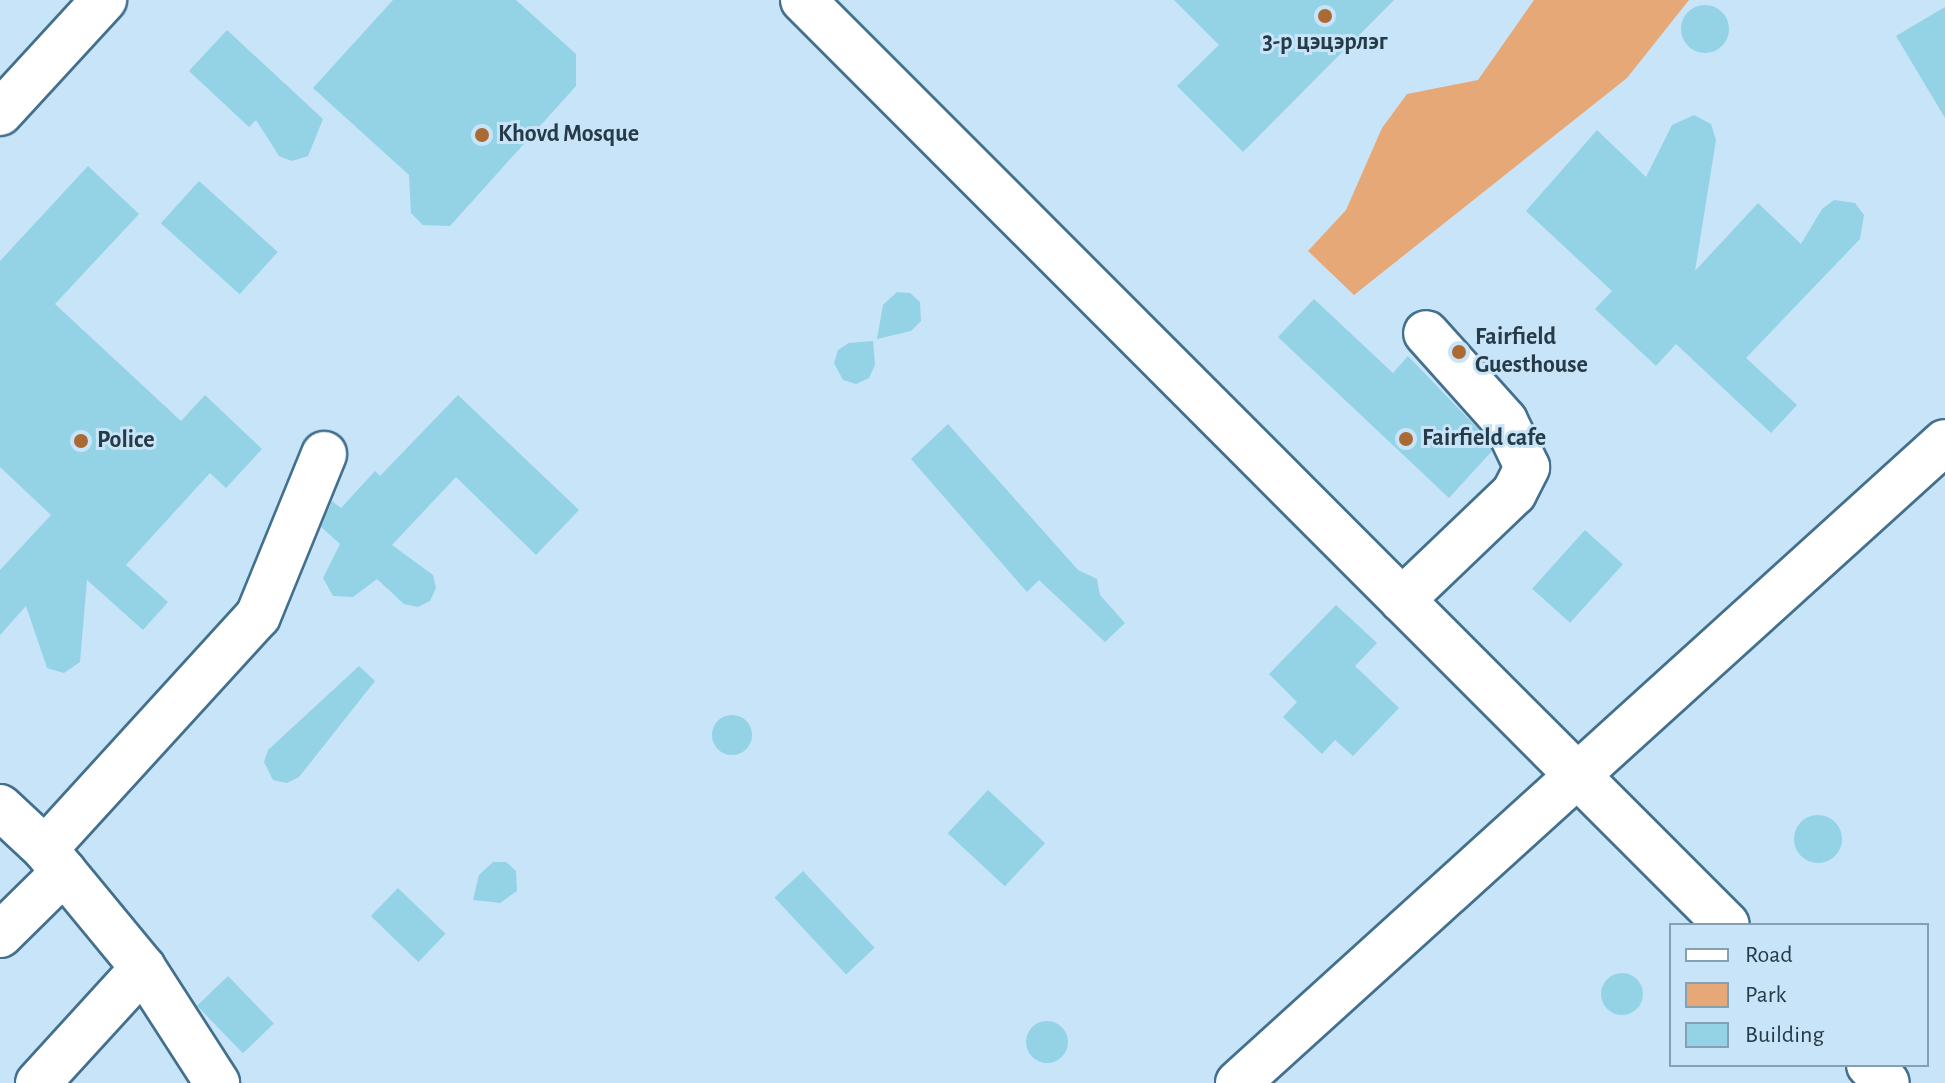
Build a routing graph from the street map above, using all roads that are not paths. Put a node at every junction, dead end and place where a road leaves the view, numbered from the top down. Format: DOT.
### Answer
graph roads {
  1 [pos="104,0"];
  2 [pos="827,8"];
  3 [pos="0,113"];
  4 [pos="1426,333"];
  5 [pos="1945,442"];
  6 [pos="324,454"];
  7 [pos="1402,600"];
  8 [pos="1578,777"];
  9 [pos="0,807"];
  10 [pos="55,860"];
  11 [pos="1725,923"];
  12 [pos="0,935"];
  13 [pos="143,968"];
  14 [pos="1871,1067"];
  15 [pos="38,1083"];
  16 [pos="217,1083"];
  17 [pos="1238,1083"];
  18 [pos="1887,1083"];
  1 -- 3 [label="street"];
  2 -- 7 [label="street"];
  4 -- 7 [label="street"];
  5 -- 8 [label="street"];
  6 -- 10 [label="street"];
  7 -- 8 [label="street"];
  8 -- 11 [label="street"];
  8 -- 17 [label="street"];
  9 -- 10 [label="street"];
  10 -- 12 [label="street"];
  10 -- 13 [label="street"];
  13 -- 15 [label="street"];
  13 -- 16 [label="street"];
  14 -- 18 [label="street"];
}
